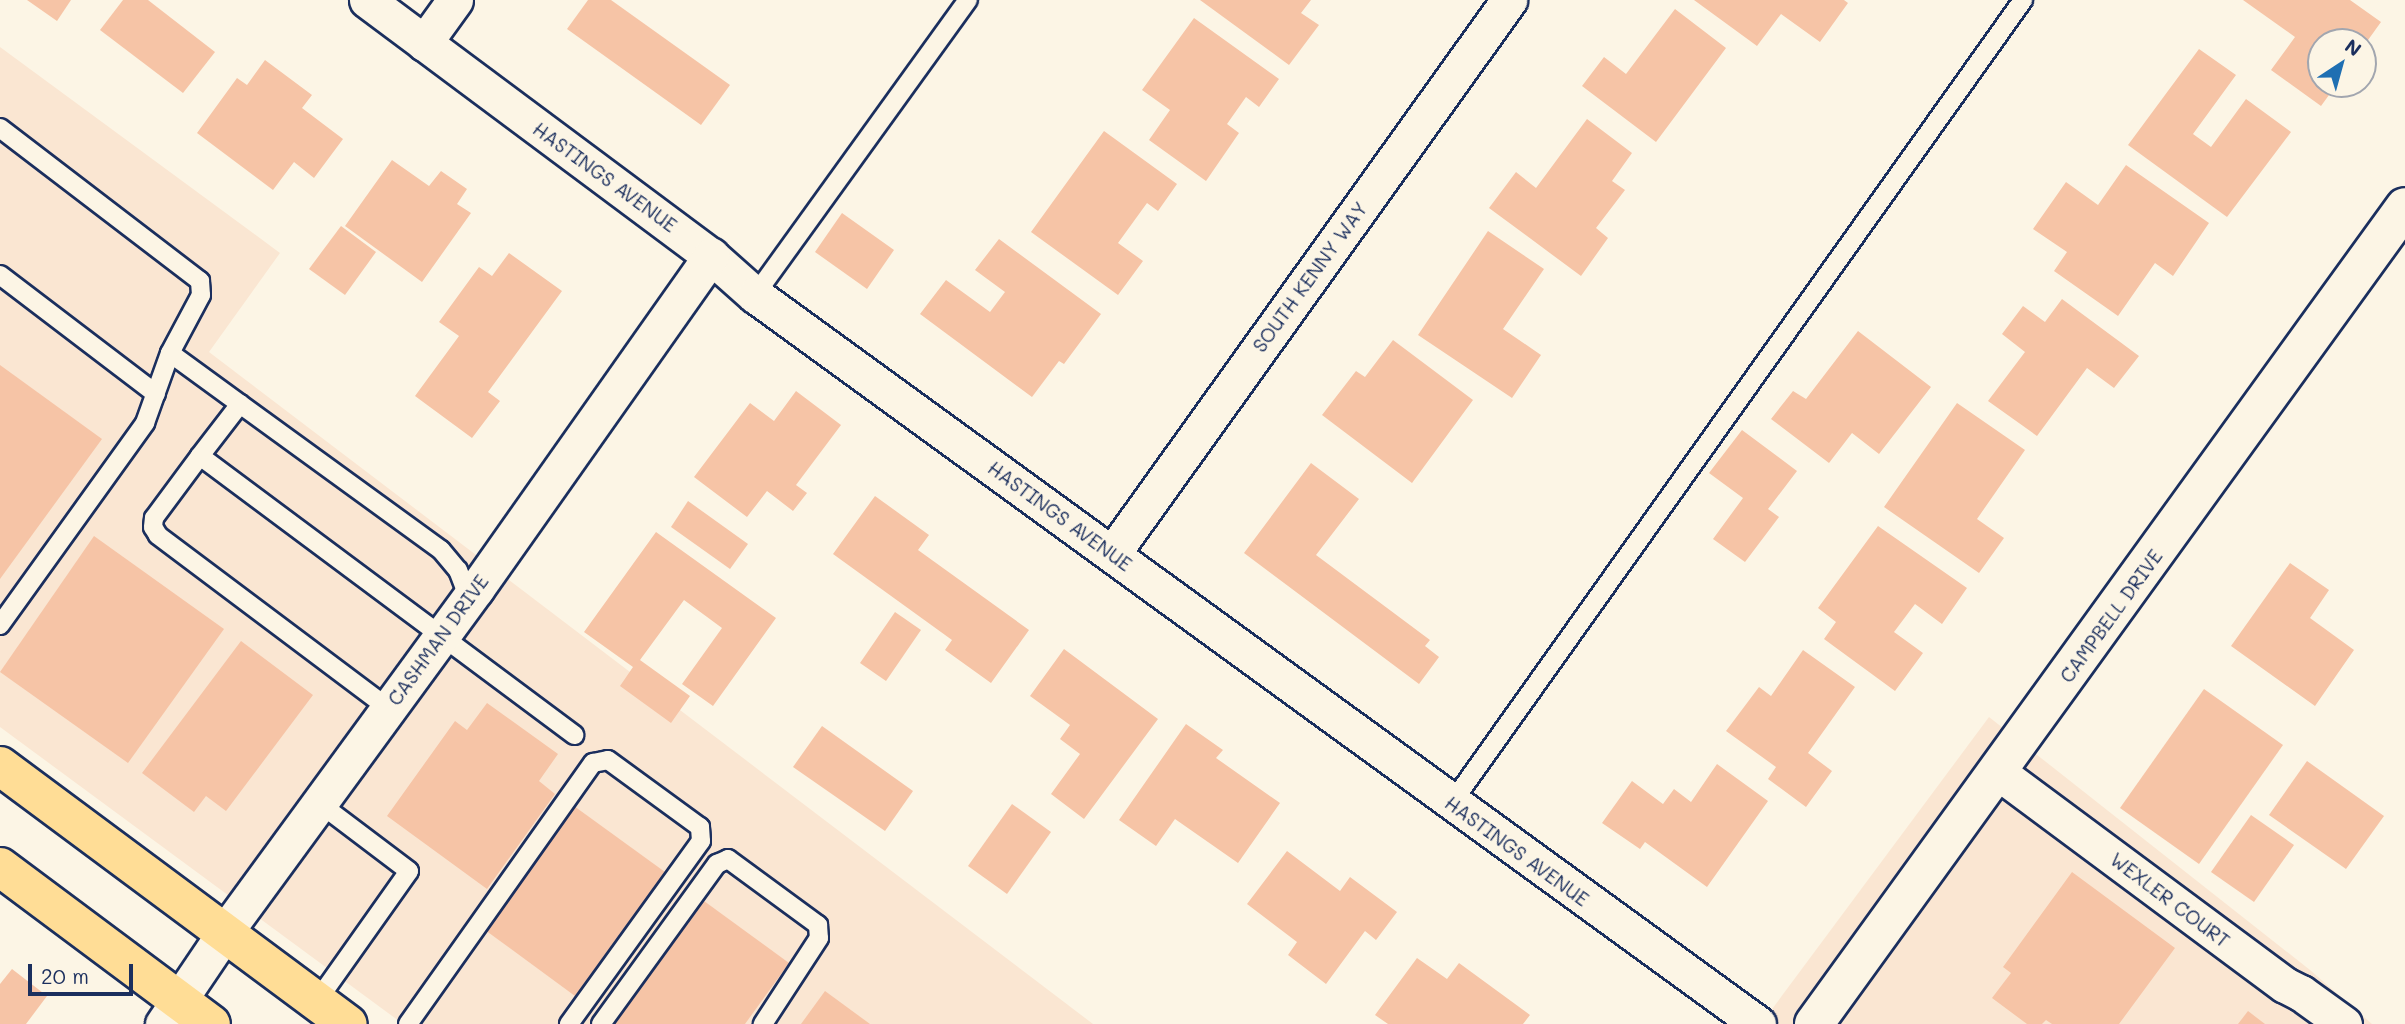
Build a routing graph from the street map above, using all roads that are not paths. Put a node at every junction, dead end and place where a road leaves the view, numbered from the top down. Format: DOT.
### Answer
graph roads {
  1 [pos="368,0"];
  2 [pos="455,0"];
  3 [pos="968,0"];
  4 [pos="1509,0"];
  5 [pos="2022,0"];
  6 [pos="424,43"];
  7 [pos="0,128"];
  8 [pos="2405,207"];
  9 [pos="711,256"];
  10 [pos="0,275"];
  11 [pos="755,295"];
  12 [pos="170,353"];
  13 [pos="156,394"];
  14 [pos="240,404"];
  15 [pos="200,456"];
  16 [pos="1112,554"];
  17 [pos="469,599"];
  18 [pos="0,625"];
  19 [pos="440,638"];
  20 [pos="388,708"];
  21 [pos="574,735"];
  22 [pos="0,766"];
  23 [pos="1998,772"];
  24 [pos="319,803"];
  25 [pos="1451,804"];
  26 [pos="0,867"];
  27 [pos="225,932"];
  28 [pos="317,1001"];
  29 [pos="171,1013"];
  30 [pos="211,1024"];
  31 [pos="348,1024"];
  32 [pos="408,1024"];
  33 [pos="569,1024"];
  34 [pos="601,1024"];
  35 [pos="763,1024"];
  36 [pos="1758,1024"];
  37 [pos="1814,1024"];
  38 [pos="2344,1024"];
  1 -- 6 [label="street, HASTINGS AVENUE"];
  2 -- 6 [label="street"];
  3 -- 11 [label="lane"];
  4 -- 16 [label="street, SOUTH KENNY WAY"];
  5 -- 25 [label="lane"];
  6 -- 9 [label="street, HASTINGS AVENUE"];
  7 -- 12 [label="lane"];
  8 -- 23 [label="street, CAMPBELL DRIVE"];
  9 -- 11 [label="street, HASTINGS AVENUE"];
  9 -- 17 [label="street, CASHMAN DRIVE"];
  10 -- 13 [label="lane"];
  11 -- 16 [label="street, HASTINGS AVENUE"];
  12 -- 13 [label="lane"];
  12 -- 14 [label="lane"];
  13 -- 18 [label="lane"];
  14 -- 15 [label="lane"];
  14 -- 17 [label="lane"];
  15 -- 19 [label="lane"];
  15 -- 20 [label="lane"];
  16 -- 25 [label="street, HASTINGS AVENUE"];
  17 -- 19 [label="street, CASHMAN DRIVE"];
  19 -- 20 [label="street, CASHMAN DRIVE"];
  19 -- 21 [label="lane"];
  20 -- 24 [label="street, CASHMAN DRIVE"];
  22 -- 27 [label="main road"];
  23 -- 37 [label="street, CAMPBELL DRIVE"];
  23 -- 38 [label="street, WEXLER COURT"];
  24 -- 27 [label="street, CASHMAN DRIVE"];
  24 -- 28 [label="lane"];
  25 -- 36 [label="street, HASTINGS AVENUE"];
  26 -- 29 [label="main road"];
  27 -- 28 [label="main road"];
  27 -- 29 [label="street, CASHMAN DRIVE"];
  28 -- 31 [label="main road"];
  29 -- 30 [label="main road"];
  32 -- 33 [label="lane"];
  34 -- 35 [label="lane"];
}
